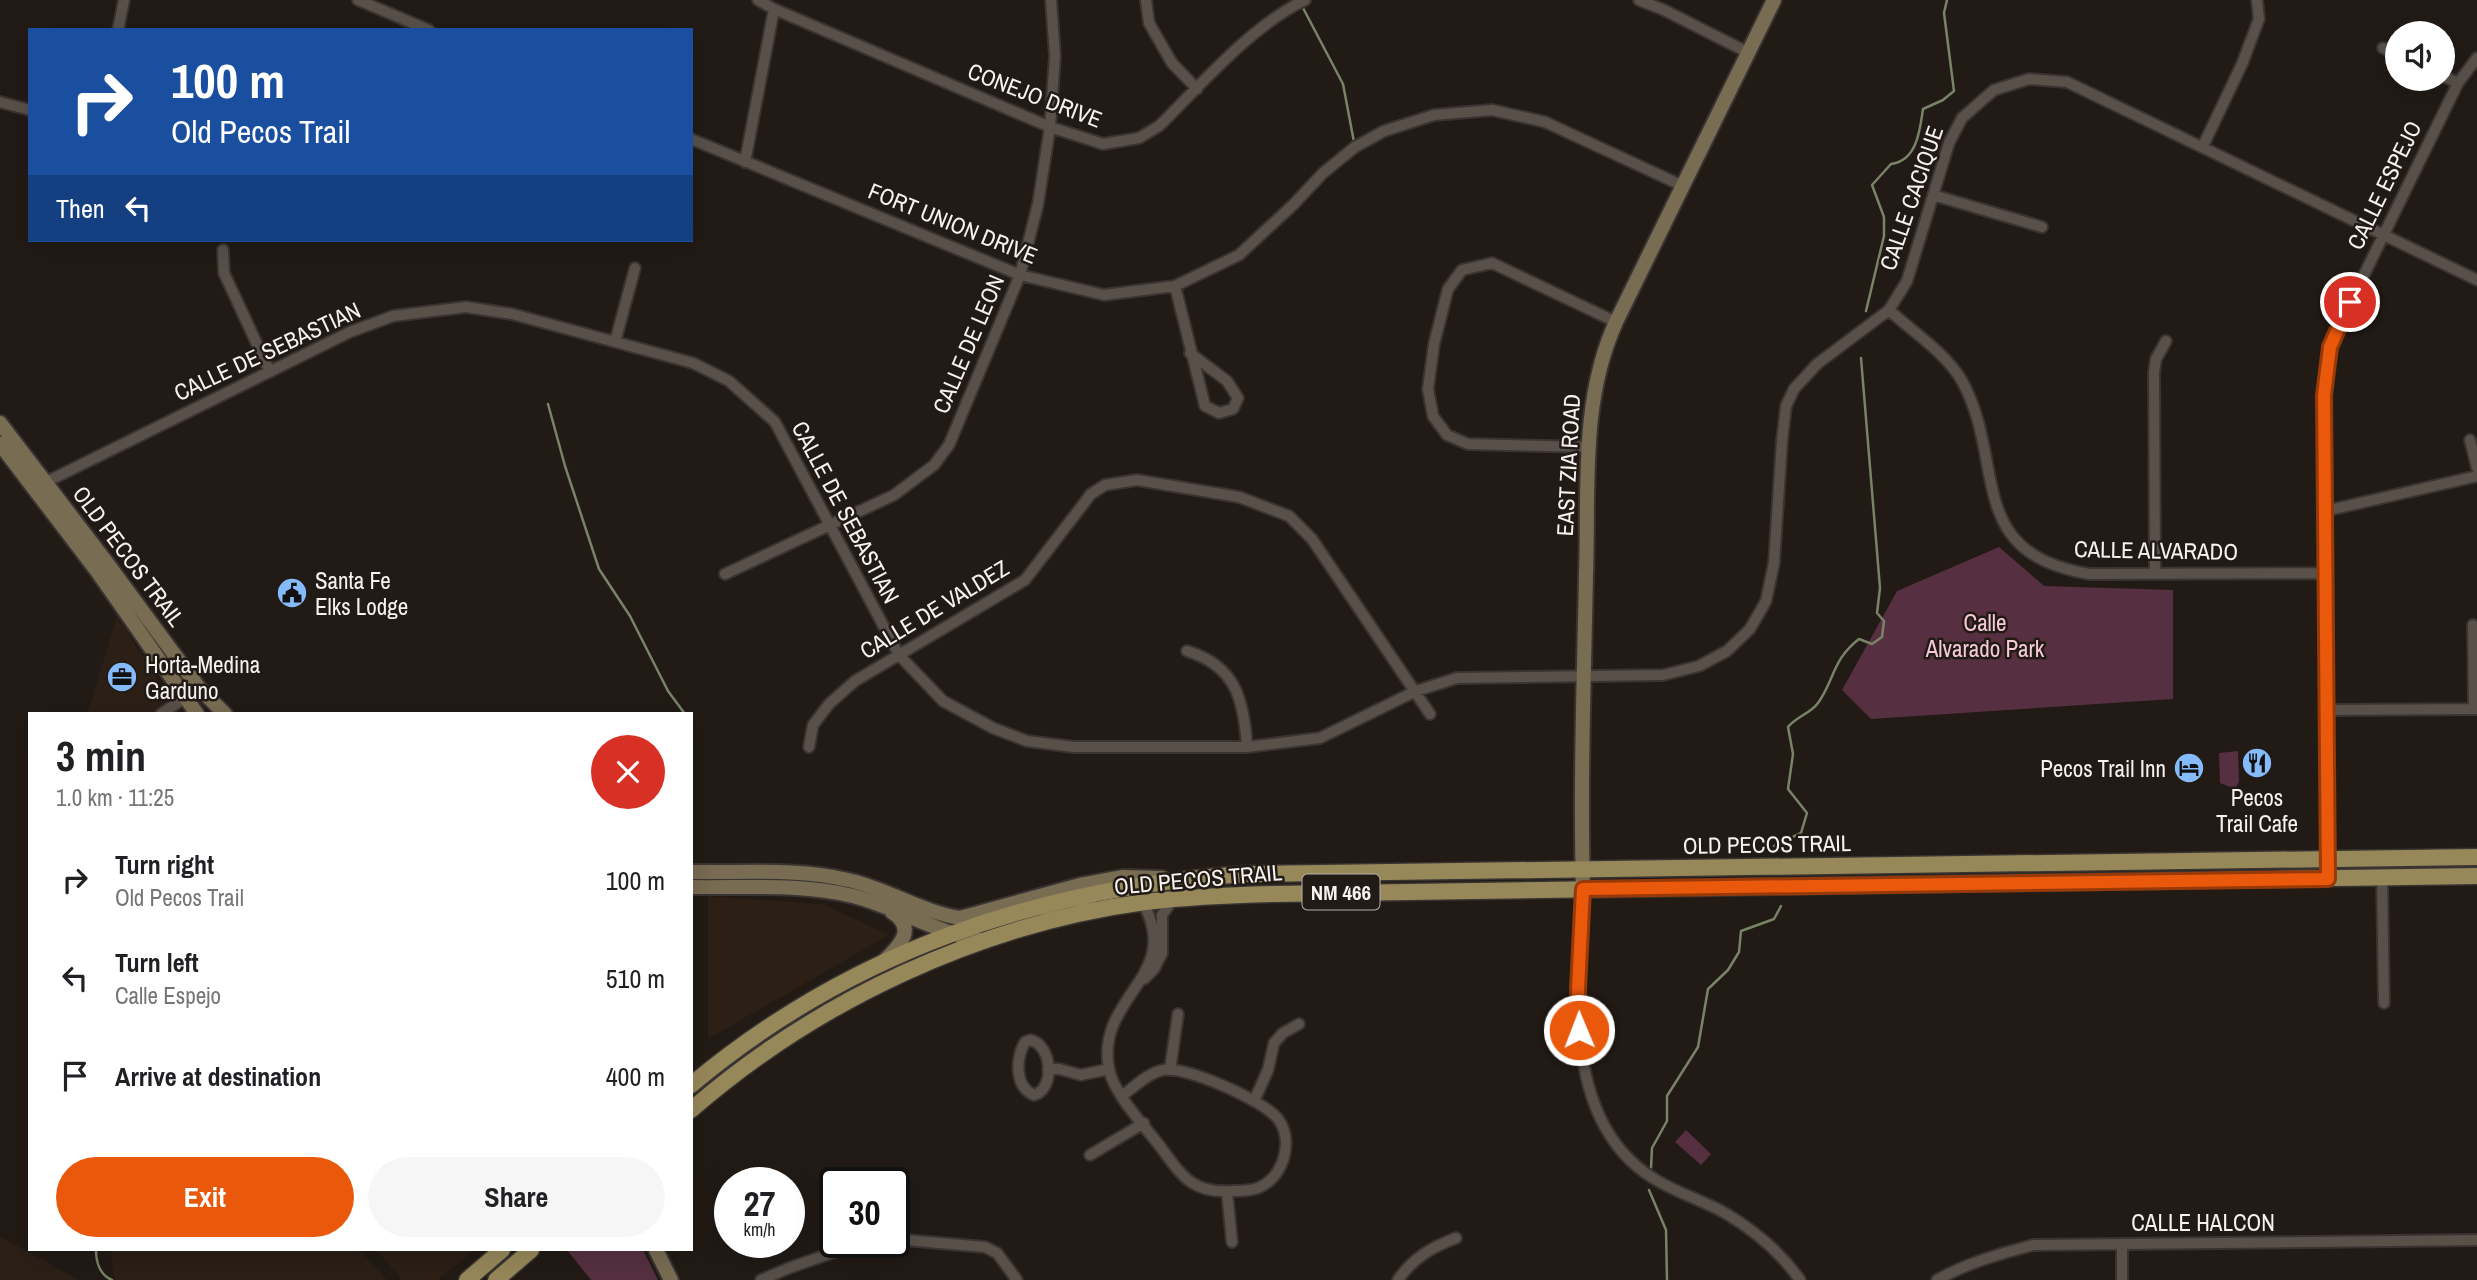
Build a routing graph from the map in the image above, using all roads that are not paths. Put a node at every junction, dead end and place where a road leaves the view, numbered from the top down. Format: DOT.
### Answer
graph roads {
  1 [pos="124,0"];
  2 [pos="358,0"];
  3 [pos="758,0"];
  4 [pos="1051,0"];
  5 [pos="1146,0"];
  6 [pos="1305,0"];
  7 [pos="1639,0"];
  8 [pos="1774,0"];
  9 [pos="2257,0"];
  10 [pos="774,9"];
  11 [pos="118,28"];
  12 [pos="424,28"];
  13 [pos="1748,53"];
  14 [pos="2477,58"];
  15 [pos="2455,82"];
  16 [pos="2458,83"];
  17 [pos="1197,89"];
  18 [pos="0,102"];
  19 [pos="28,109"];
  20 [pos="1050,128"];
  21 [pos="693,140"];
  22 [pos="2203,146"];
  23 [pos="745,162"];
  24 [pos="1683,186"];
  25 [pos="1933,195"];
  26 [pos="2042,227"];
  27 [pos="2383,234"];
  28 [pos="223,250"];
  29 [pos="635,268"];
  30 [pos="1020,275"];
  31 [pos="2477,280"];
  32 [pos="1175,286"];
  33 [pos="1889,310"];
  34 [pos="1616,322"];
  35 [pos="2165,341"];
  36 [pos="615,342"];
  37 [pos="1190,353"];
  38 [pos="270,372"];
  39 [pos="0,424"];
  40 [pos="2470,440"];
  41 [pos="0,444"];
  42 [pos="1588,447"];
  43 [pos="2477,468"];
  44 [pos="2477,477"];
  45 [pos="40,485"];
  46 [pos="2325,511"];
  47 [pos="830,524"];
  48 [pos="2155,573"];
  49 [pos="2326,573"];
  50 [pos="725,574"];
  51 [pos="2473,625"];
  52 [pos="1187,651"];
  53 [pos="899,655"];
  54 [pos="1584,676"];
  55 [pos="199,688"];
  56 [pos="1416,691"];
  57 [pos="185,696"];
  58 [pos="2475,709"];
  59 [pos="2327,710"];
  60 [pos="164,712"];
  61 [pos="196,712"];
  62 [pos="223,712"];
  63 [pos="1430,714"];
  64 [pos="809,747"];
  65 [pos="1247,747"];
  66 [pos="2477,857"];
  67 [pos="2328,860"];
  68 [pos="1583,870"];
  69 [pos="693,872"];
  70 [pos="1245,874"];
  71 [pos="2477,876"];
  72 [pos="1192,878"];
  73 [pos="2382,878"];
  74 [pos="2328,879"];
  75 [pos="693,887"];
  76 [pos="1583,889"];
  77 [pos="1173,899"];
  78 [pos="872,902"];
  79 [pos="1143,902"];
  80 [pos="949,933"];
  81 [pos="986,941"];
  82 [pos="880,964"];
  83 [pos="1139,983"];
  84 [pos="2384,1003"];
  85 [pos="1178,1014"];
  86 [pos="1299,1024"];
  87 [pos="1048,1069"];
  88 [pos="1110,1069"];
  89 [pos="1170,1070"];
  90 [pos="693,1083"];
  91 [pos="1122,1096"];
  92 [pos="1254,1101"];
  93 [pos="693,1108"];
  94 [pos="1144,1123"];
  95 [pos="1090,1155"];
  96 [pos="1227,1192"];
  97 [pos="1456,1238"];
  98 [pos="910,1240"];
  99 [pos="2477,1240"];
  100 [pos="1232,1242"];
  101 [pos="2122,1244"];
  102 [pos="501,1251"];
  103 [pos="530,1251"];
  104 [pos="656,1251"];
  105 [pos="819,1257"];
  106 [pos="467,1280"];
  107 [pos="496,1280"];
  108 [pos="671,1280"];
  109 [pos="761,1280"];
  110 [pos="1017,1280"];
  111 [pos="1398,1280"];
  112 [pos="1800,1280"];
  113 [pos="1937,1280"];
  114 [pos="2122,1280"];
  1 -- 11 [label="street"];
  2 -- 12 [label="street"];
  3 -- 10 [label="street, CONEJO DRIVE"];
  4 -- 20 [label="street, CALLE DE LEON"];
  5 -- 17 [label="street"];
  6 -- 17 [label="street, CONEJO DRIVE"];
  7 -- 13 [label="street"];
  8 -- 13 [label="main road, EAST ZIA ROAD"];
  9 -- 22 [label="street"];
  10 -- 20 [label="street, CONEJO DRIVE"];
  10 -- 23 [label="street"];
  13 -- 24 [label="main road, EAST ZIA ROAD"];
  14 -- 16 [label="street, CALLE ESPEJO"];
  15 -- 16 [label="street"];
  16 -- 27 [label="street, CALLE ESPEJO"];
  17 -- 20 [label="street, CONEJO DRIVE"];
  18 -- 19 [label="street"];
  20 -- 30 [label="street, CALLE DE LEON"];
  21 -- 23 [label="street, FORT UNION DRIVE"];
  22 -- 25 [label="street, CALLE CACIQUE"];
  22 -- 27 [label="street, CALLE CACIQUE"];
  23 -- 30 [label="street, FORT UNION DRIVE"];
  24 -- 32 [label="street, FORT UNION DRIVE"];
  24 -- 34 [label="main road, EAST ZIA ROAD"];
  25 -- 26 [label="street"];
  25 -- 33 [label="street, CALLE CACIQUE"];
  27 -- 31 [label="street, CALLE CACIQUE"];
  27 -- 46 [label="street, CALLE ESPEJO"];
  28 -- 38 [label="street"];
  29 -- 36 [label="street"];
  30 -- 32 [label="street, FORT UNION DRIVE"];
  30 -- 47 [label="street, CALLE DE LEON"];
  32 -- 37 [label="street"];
  33 -- 48 [label="street, CALLE ALVARADO"];
  33 -- 54 [label="street, CALLE CACIQUE"];
  34 -- 42 [label="main road, EAST ZIA ROAD"];
  34 -- 42 [label="street"];
  35 -- 48 [label="street"];
  36 -- 38 [label="street, CALLE DE SEBASTIAN"];
  36 -- 47 [label="street, CALLE DE SEBASTIAN"];
  37 -- 37 [label="street"];
  38 -- 45 [label="street, CALLE DE SEBASTIAN"];
  39 -- 45 [label="main road, OLD PECOS TRAIL"];
  40 -- 43 [label="street"];
  41 -- 45 [label="main road, OLD PECOS TRAIL"];
  42 -- 54 [label="main road, EAST ZIA ROAD"];
  44 -- 46 [label="street"];
  45 -- 55 [label="main road, OLD PECOS TRAIL"];
  45 -- 57 [label="main road, OLD PECOS TRAIL"];
  46 -- 49 [label="street, CALLE ESPEJO"];
  47 -- 50 [label="street, CALLE DE LEON"];
  47 -- 53 [label="street, CALLE DE SEBASTIAN"];
  48 -- 49 [label="street, CALLE ALVARADO"];
  49 -- 59 [label="street, CALLE ESPEJO"];
  51 -- 58 [label="street"];
  52 -- 65 [label="street"];
  53 -- 56 [label="street, CALLE DE VALDEZ"];
  53 -- 64 [label="street, CALLE DE VALDEZ"];
  53 -- 65 [label="street, CALLE DE SEBASTIAN"];
  54 -- 56 [label="street, CALLE DE SEBASTIAN"];
  54 -- 68 [label="main road, EAST ZIA ROAD"];
  55 -- 57 [label="street"];
  55 -- 62 [label="main road, OLD PECOS TRAIL"];
  56 -- 63 [label="street, CALLE DE VALDEZ"];
  56 -- 65 [label="street, CALLE DE SEBASTIAN"];
  57 -- 60 [label="street"];
  57 -- 61 [label="main road, OLD PECOS TRAIL"];
  58 -- 59 [label="street"];
  59 -- 67 [label="street, CALLE ESPEJO"];
  66 -- 67 [label="main road, OLD PECOS TRAIL / NM 466"];
  67 -- 68 [label="main road, OLD PECOS TRAIL / NM 466"];
  67 -- 74 [label="street, CALLE ESPEJO"];
  68 -- 70 [label="main road, OLD PECOS TRAIL / NM 466"];
  68 -- 76 [label="main road, EAST ZIA ROAD"];
  69 -- 72 [label="main road, OLD PECOS TRAIL"];
  70 -- 72 [label="main road, OLD PECOS TRAIL / NM 466"];
  70 -- 79 [label="main road"];
  71 -- 73 [label="main road, OLD PECOS TRAIL / NM 466"];
  72 -- 80 [label="main road, NM 466"];
  73 -- 74 [label="main road, OLD PECOS TRAIL / NM 466"];
  73 -- 84 [label="street"];
  74 -- 76 [label="main road, OLD PECOS TRAIL / NM 466"];
  75 -- 78 [label="main road, OLD PECOS TRAIL"];
  76 -- 77 [label="main road, OLD PECOS TRAIL / NM 466"];
  76 -- 112 [label="street"];
  77 -- 79 [label="main road, OLD PECOS TRAIL / NM 466"];
  77 -- 83 [label="street"];
  78 -- 80 [label="main road, OLD PECOS TRAIL"];
  78 -- 82 [label="main road"];
  79 -- 81 [label="main road, OLD PECOS TRAIL / NM 466"];
  79 -- 83 [label="street"];
  80 -- 81 [label="main road, OLD PECOS TRAIL"];
  80 -- 82 [label="main road, NM 466"];
  81 -- 93 [label="main road, NM 466"];
  82 -- 90 [label="main road, NM 466"];
  83 -- 88 [label="street"];
  85 -- 89 [label="street"];
  86 -- 92 [label="street"];
  87 -- 87 [label="street"];
  87 -- 88 [label="street"];
  88 -- 91 [label="street"];
  89 -- 91 [label="street"];
  89 -- 92 [label="street"];
  91 -- 94 [label="street"];
  92 -- 96 [label="street"];
  94 -- 95 [label="street"];
  94 -- 96 [label="street"];
  96 -- 100 [label="street"];
  97 -- 111 [label="street"];
  98 -- 110 [label="street"];
  99 -- 101 [label="street, CALLE HALCON"];
  101 -- 113 [label="street, CALLE HALCON"];
  101 -- 114 [label="street"];
  102 -- 106 [label="main road"];
  103 -- 107 [label="main road"];
  104 -- 108 [label="main road"];
  105 -- 109 [label="street"];
}
